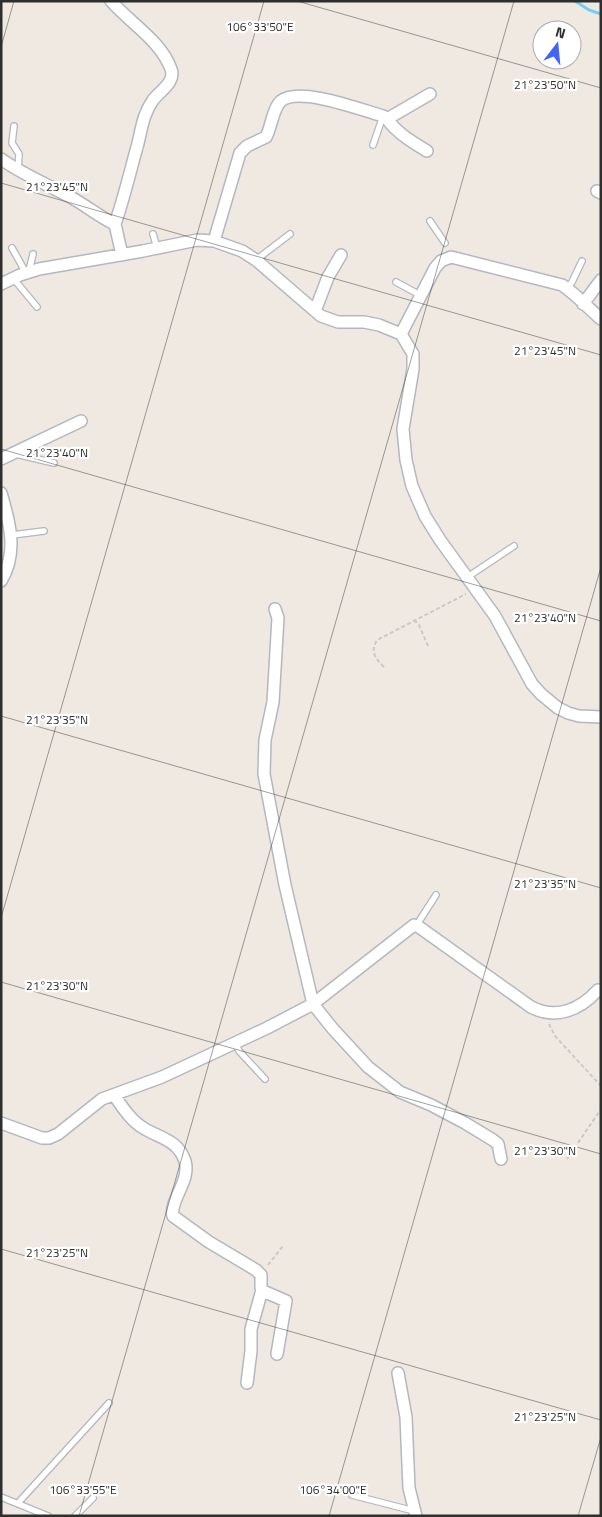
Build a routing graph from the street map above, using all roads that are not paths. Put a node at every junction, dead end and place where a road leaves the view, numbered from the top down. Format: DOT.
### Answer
graph roads {
  1 [pos="111,1"];
  2 [pos="430,94"];
  3 [pos="385,117"];
  4 [pos="14,126"];
  5 [pos="373,145"];
  6 [pos="427,151"];
  7 [pos="1,159"];
  8 [pos="18,170"];
  9 [pos="430,221"];
  10 [pos="115,224"];
  11 [pos="153,234"];
  12 [pos="290,234"];
  13 [pos="214,242"];
  14 [pos="445,243"];
  15 [pos="12,248"];
  16 [pos="157,248"];
  17 [pos="33,254"];
  18 [pos="122,255"];
  19 [pos="341,255"];
  20 [pos="256,260"];
  21 [pos="582,260"];
  22 [pos="28,272"];
  23 [pos="13,278"];
  24 [pos="601,280"];
  25 [pos="396,282"];
  26 [pos="1,284"];
  27 [pos="567,288"];
  28 [pos="420,295"];
  29 [pos="583,304"];
  30 [pos="37,307"];
  31 [pos="315,312"];
  32 [pos="601,319"];
  33 [pos="400,334"];
  34 [pos="81,421"];
  35 [pos="7,456"];
  36 [pos="54,462"];
  37 [pos="1,494"];
  38 [pos="44,531"];
  39 [pos="12,535"];
  40 [pos="514,546"];
  41 [pos="466,578"];
  42 [pos="1,581"];
  43 [pos="275,609"];
  44 [pos="601,717"];
  45 [pos="436,895"];
  46 [pos="416,926"];
  47 [pos="598,990"];
  48 [pos="313,1004"];
  49 [pos="235,1042"];
  50 [pos="265,1080"];
  51 [pos="114,1094"];
  52 [pos="1,1124"];
  53 [pos="501,1159"];
  54 [pos="262,1290"];
  55 [pos="277,1354"];
  56 [pos="398,1373"];
  57 [pos="247,1383"];
  58 [pos="109,1403"];
  59 [pos="352,1495"];
  60 [pos="1,1497"];
  61 [pos="93,1498"];
  62 [pos="18,1503"];
  63 [pos="415,1513"];
  64 [pos="48,1516"];
  65 [pos="76,1516"];
  1 -- 10 [label="street"];
  2 -- 3 [label="street"];
  3 -- 5 [label="lane"];
  3 -- 6 [label="street"];
  3 -- 13 [label="street"];
  4 -- 8 [label="lane"];
  7 -- 8 [label="street"];
  8 -- 10 [label="street"];
  9 -- 14 [label="lane"];
  10 -- 18 [label="street"];
  11 -- 16 [label="lane"];
  12 -- 20 [label="lane"];
  13 -- 16 [label="street"];
  13 -- 20 [label="street"];
  15 -- 22 [label="lane"];
  16 -- 18 [label="street"];
  17 -- 22 [label="lane"];
  18 -- 22 [label="street"];
  19 -- 31 [label="street"];
  20 -- 31 [label="street"];
  21 -- 27 [label="lane"];
  22 -- 23 [label="street"];
  23 -- 26 [label="street"];
  23 -- 30 [label="lane"];
  24 -- 29 [label="street"];
  25 -- 28 [label="lane"];
  27 -- 28 [label="street"];
  27 -- 29 [label="street"];
  28 -- 33 [label="street"];
  29 -- 32 [label="street"];
  31 -- 33 [label="street"];
  33 -- 41 [label="street"];
  34 -- 35 [label="street"];
  35 -- 36 [label="lane"];
  37 -- 39 [label="street"];
  38 -- 39 [label="lane"];
  39 -- 42 [label="street"];
  40 -- 41 [label="lane"];
  41 -- 44 [label="street"];
  43 -- 48 [label="street"];
  45 -- 46 [label="lane"];
  46 -- 47 [label="street"];
  46 -- 48 [label="street"];
  48 -- 49 [label="street"];
  48 -- 53 [label="street"];
  49 -- 50 [label="lane"];
  49 -- 51 [label="street"];
  51 -- 52 [label="street"];
  51 -- 54 [label="street"];
  54 -- 55 [label="street"];
  54 -- 57 [label="street"];
  56 -- 63 [label="street"];
  58 -- 62 [label="lane"];
  59 -- 63 [label="lane"];
  60 -- 62 [label="lane"];
  61 -- 65 [label="lane"];
  62 -- 64 [label="lane"];
}
